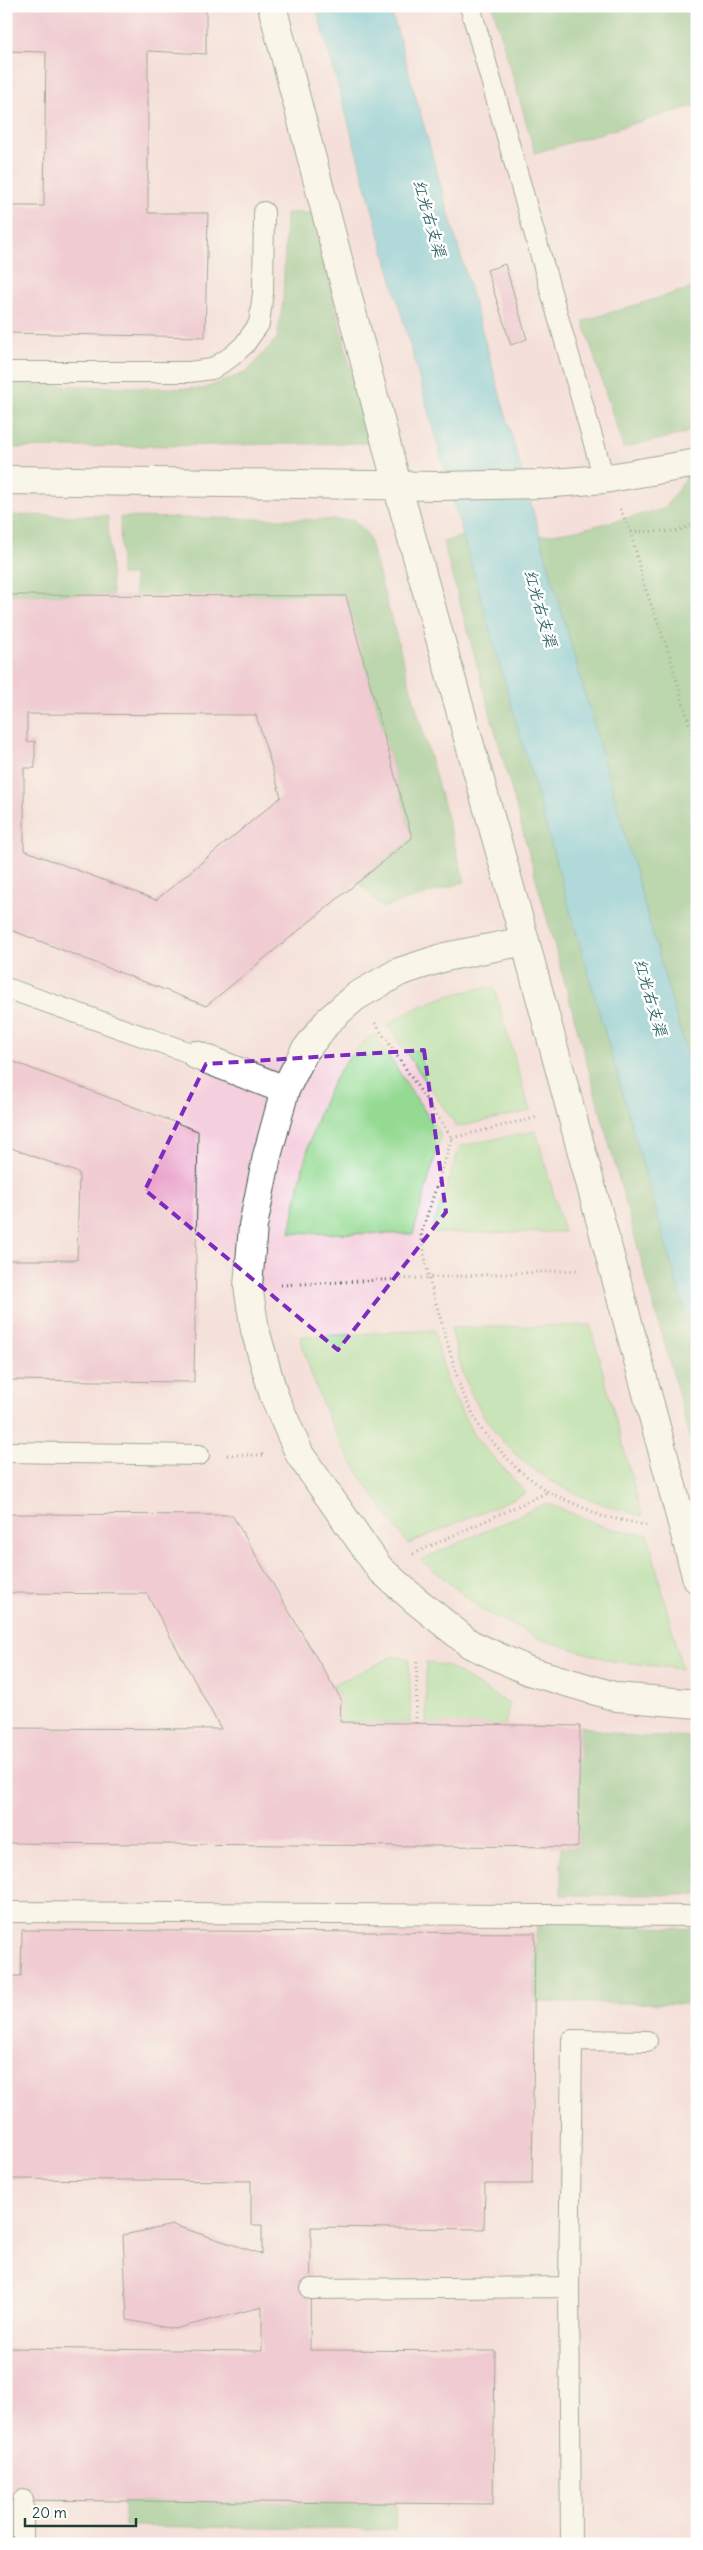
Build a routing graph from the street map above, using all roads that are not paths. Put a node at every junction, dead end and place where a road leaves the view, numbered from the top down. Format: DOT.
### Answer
graph roads {
  1 [pos="272,6"];
  2 [pos="470,6"];
  3 [pos="264,212"];
  4 [pos="6,372"];
  5 [pos="697,463"];
  6 [pos="604,479"];
  7 [pos="6,480"];
  8 [pos="398,485"];
  9 [pos="525,941"];
  10 [pos="6,988"];
  11 [pos="196,1054"];
  12 [pos="285,1090"];
  13 [pos="6,1452"];
  14 [pos="199,1455"];
  15 [pos="697,1579"];
  16 [pos="697,1704"];
  17 [pos="6,1912"];
  18 [pos="697,1916"];
  19 [pos="647,2041"];
  20 [pos="569,2287"];
  21 [pos="311,2289"];
  22 [pos="23,2500"];
  23 [pos="23,2544"];
  24 [pos="571,2544"];
  1 -- 8 [label="street"];
  2 -- 6 [label="lane"];
  3 -- 4 [label="lane"];
  5 -- 6 [label="street"];
  6 -- 8 [label="street"];
  7 -- 8 [label="street"];
  8 -- 9 [label="street"];
  9 -- 12 [label="street"];
  9 -- 15 [label="street"];
  10 -- 11 [label="lane"];
  11 -- 12 [label="street"];
  12 -- 16 [label="street"];
  13 -- 14 [label="lane"];
  17 -- 18 [label="lane"];
  19 -- 20 [label="lane"];
  20 -- 21 [label="lane"];
  20 -- 24 [label="lane"];
  22 -- 23 [label="lane"];
}
